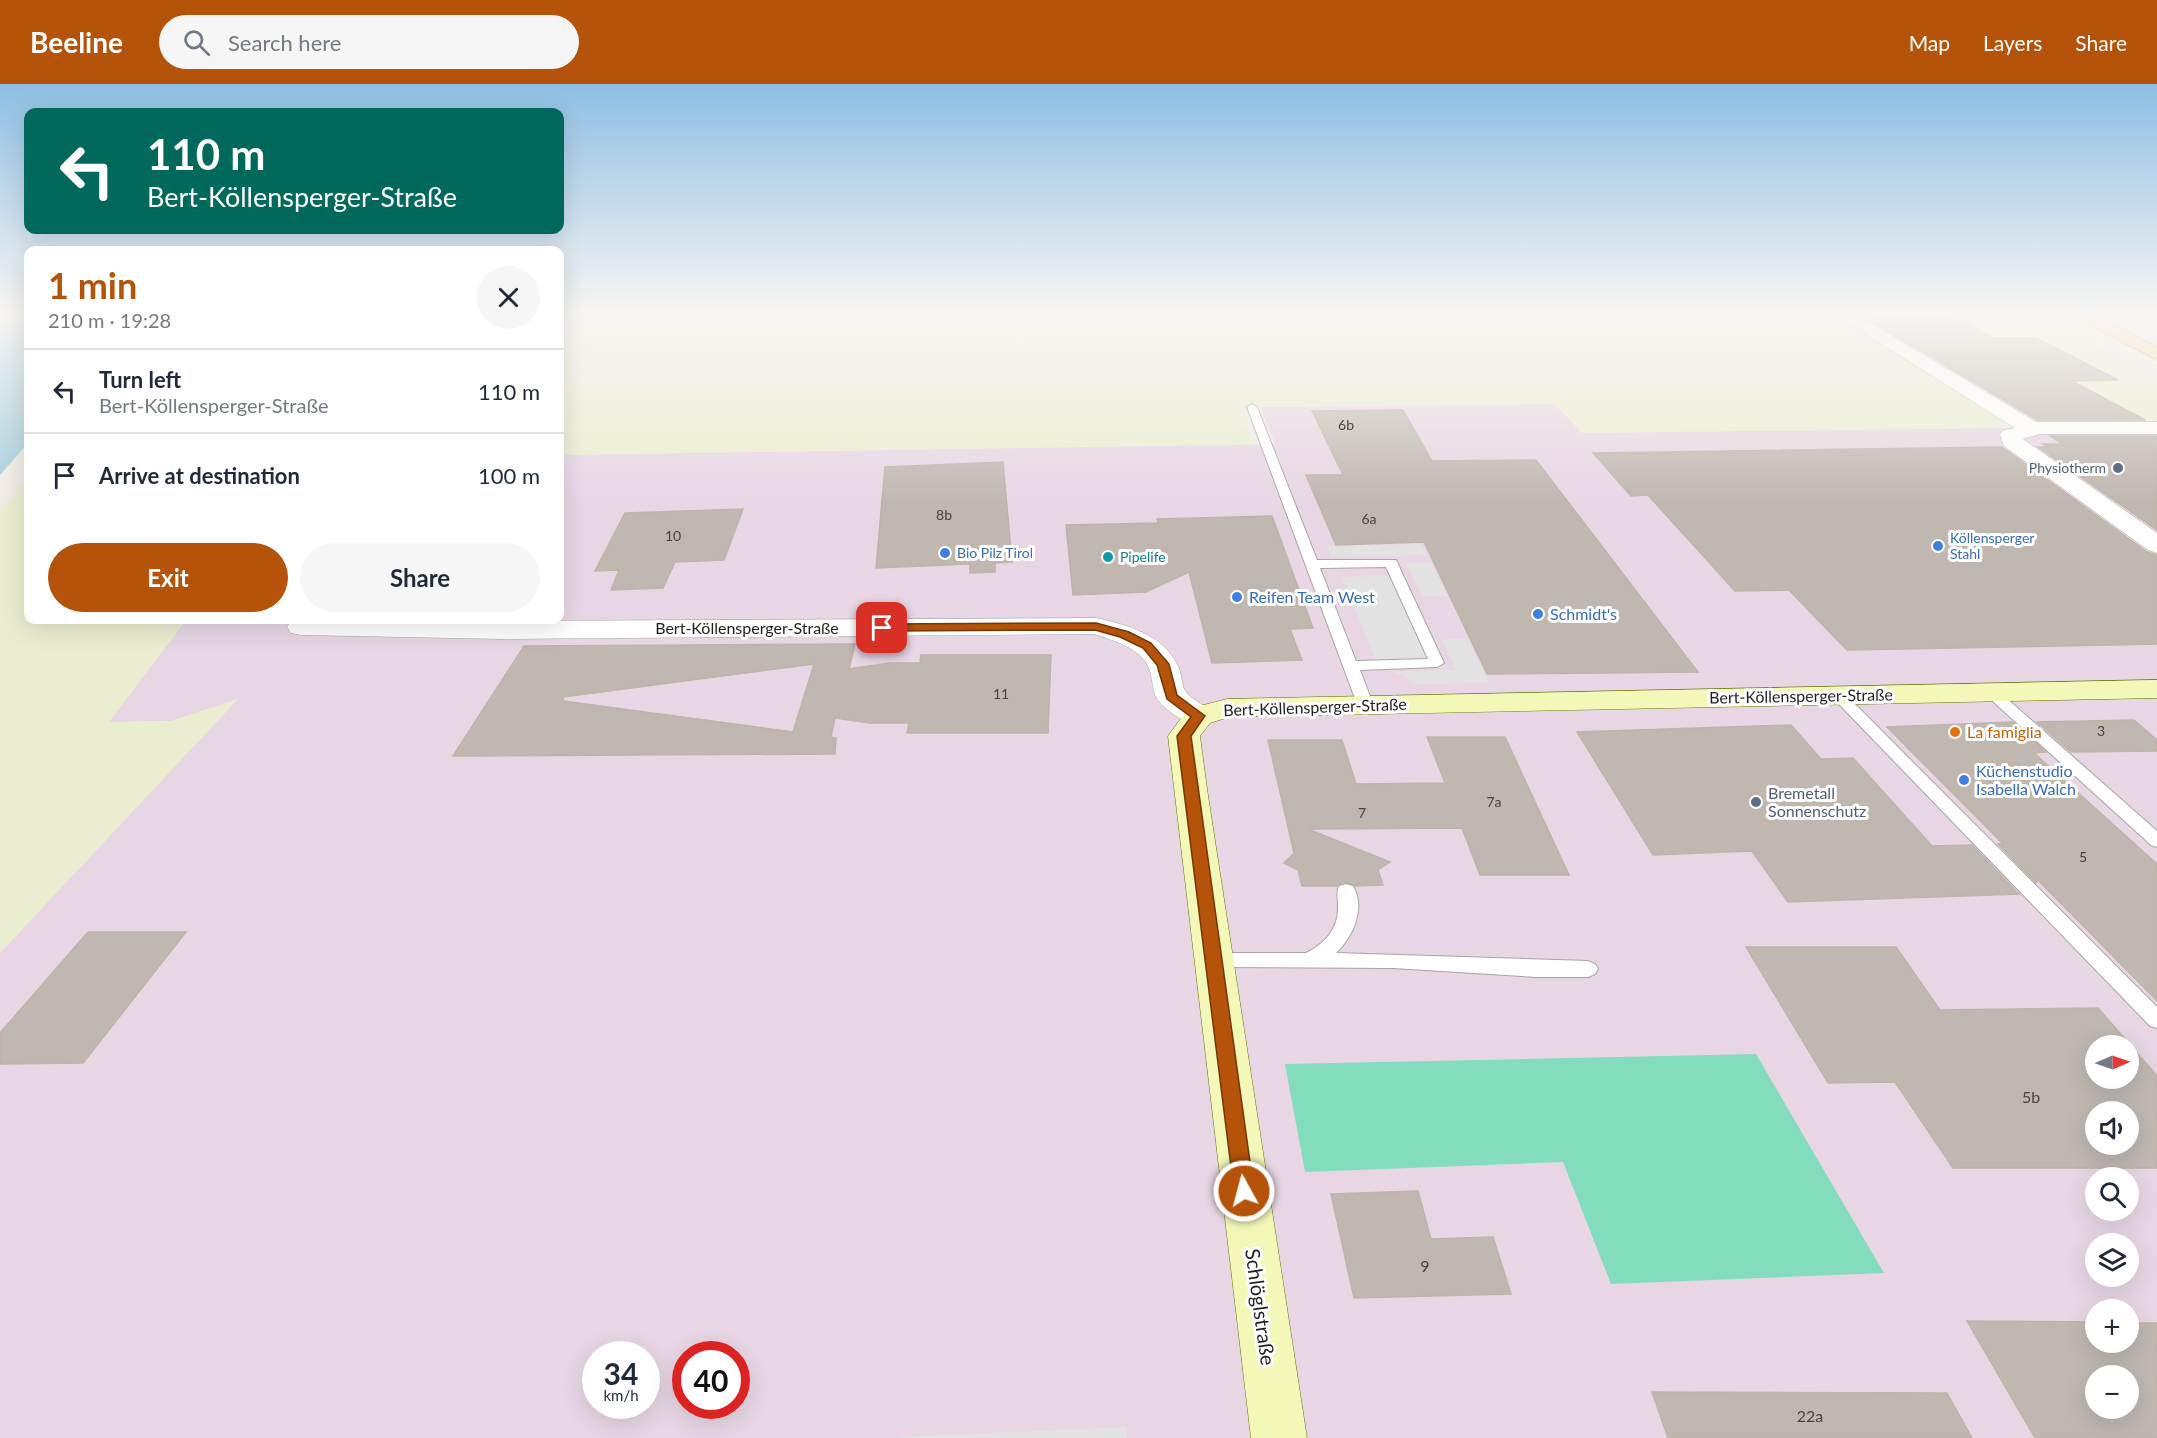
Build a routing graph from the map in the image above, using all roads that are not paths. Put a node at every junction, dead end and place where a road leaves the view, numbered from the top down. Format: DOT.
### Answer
graph roads {
  1 [pos="1945,376"];
  2 [pos="1252,407"];
  3 [pos="2157,428"];
  4 [pos="2032,429"];
  5 [pos="2157,545"];
  6 [pos="1312,564"];
  7 [pos="301,627"];
  8 [pos="1350,666"];
  9 [pos="2157,689"];
  10 [pos="1990,692"];
  11 [pos="1838,695"];
  12 [pos="1365,704"];
  13 [pos="1199,716"];
  14 [pos="2157,841"];
  15 [pos="1346,891"];
  16 [pos="1214,960"];
  17 [pos="1307,961"];
  18 [pos="1588,969"];
  19 [pos="2157,1020"];
  20 [pos="1279,1438"];
  1 -- 4 [label="street"];
  2 -- 6 [label="lane"];
  3 -- 4 [label="street"];
  4 -- 5 [label="street"];
  6 -- 8 [label="lane"];
  6 -- 8 [label="lane"];
  7 -- 13 [label="street, Bert-Köllensperger-Straße"];
  8 -- 12 [label="lane"];
  9 -- 10 [label="street, Bert-Köllensperger-Straße"];
  10 -- 11 [label="street, Bert-Köllensperger-Straße"];
  10 -- 14 [label="lane"];
  11 -- 12 [label="street, Bert-Köllensperger-Straße"];
  11 -- 19 [label="lane"];
  12 -- 13 [label="street, Bert-Köllensperger-Straße"];
  13 -- 16 [label="street, Schlöglstraße"];
  15 -- 17 [label="lane"];
  16 -- 17 [label="lane"];
  16 -- 20 [label="street, Schlöglstraße"];
  17 -- 18 [label="lane"];
}
